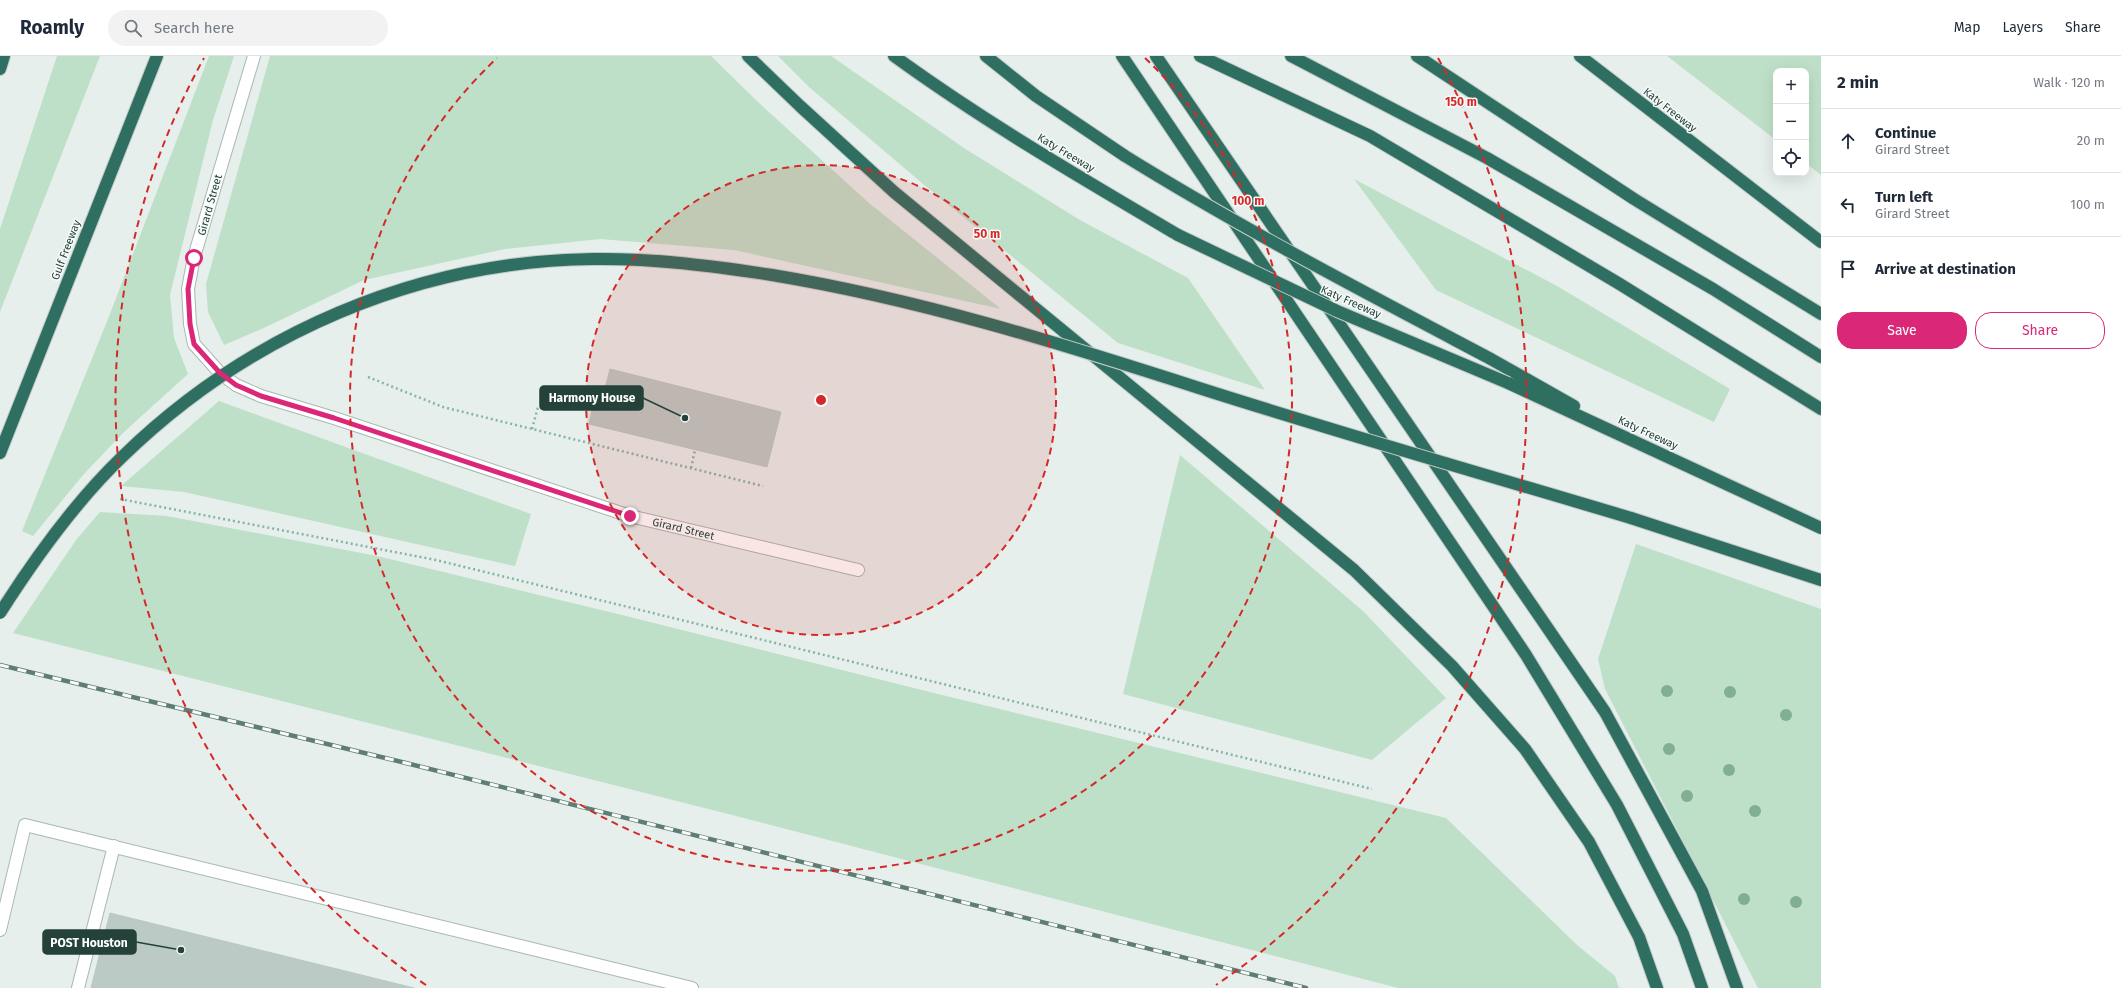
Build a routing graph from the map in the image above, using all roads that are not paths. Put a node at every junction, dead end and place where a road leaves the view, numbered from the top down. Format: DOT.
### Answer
graph roads {
  1 [pos="4,56"];
  2 [pos="156,56"];
  3 [pos="254,56"];
  4 [pos="748,56"];
  5 [pos="894,56"];
  6 [pos="986,56"];
  7 [pos="1122,56"];
  8 [pos="1156,56"];
  9 [pos="1200,56"];
  10 [pos="1291,56"];
  11 [pos="1416,56"];
  12 [pos="1580,56"];
  13 [pos="0,69"];
  14 [pos="1821,242"];
  15 [pos="1821,314"];
  16 [pos="1821,357"];
  17 [pos="1821,409"];
  18 [pos="0,453"];
  19 [pos="1659,453"];
  20 [pos="1821,528"];
  21 [pos="858,570"];
  22 [pos="1821,580"];
  23 [pos="0,613"];
  24 [pos="114,846"];
  25 [pos="0,930"];
  26 [pos="78,988"];
  27 [pos="692,988"];
  28 [pos="1658,988"];
  29 [pos="1702,988"];
  30 [pos="1737,988"];
  1 -- 13 [label="highway"];
  2 -- 18 [label="highway, Gulf Freeway"];
  3 -- 21 [label="street, Girard Street"];
  4 -- 28 [label="highway"];
  5 -- 19 [label="highway, Katy Freeway, bridge"];
  6 -- 19 [label="highway, bridge"];
  7 -- 29 [label="highway"];
  8 -- 30 [label="highway"];
  9 -- 17 [label="highway"];
  10 -- 16 [label="highway"];
  11 -- 15 [label="highway"];
  12 -- 14 [label="highway, Katy Freeway"];
  19 -- 20 [label="highway, Katy Freeway"];
  22 -- 23 [label="highway, bridge"];
  24 -- 25 [label="street"];
  24 -- 26 [label="street"];
  24 -- 27 [label="street"];
}
